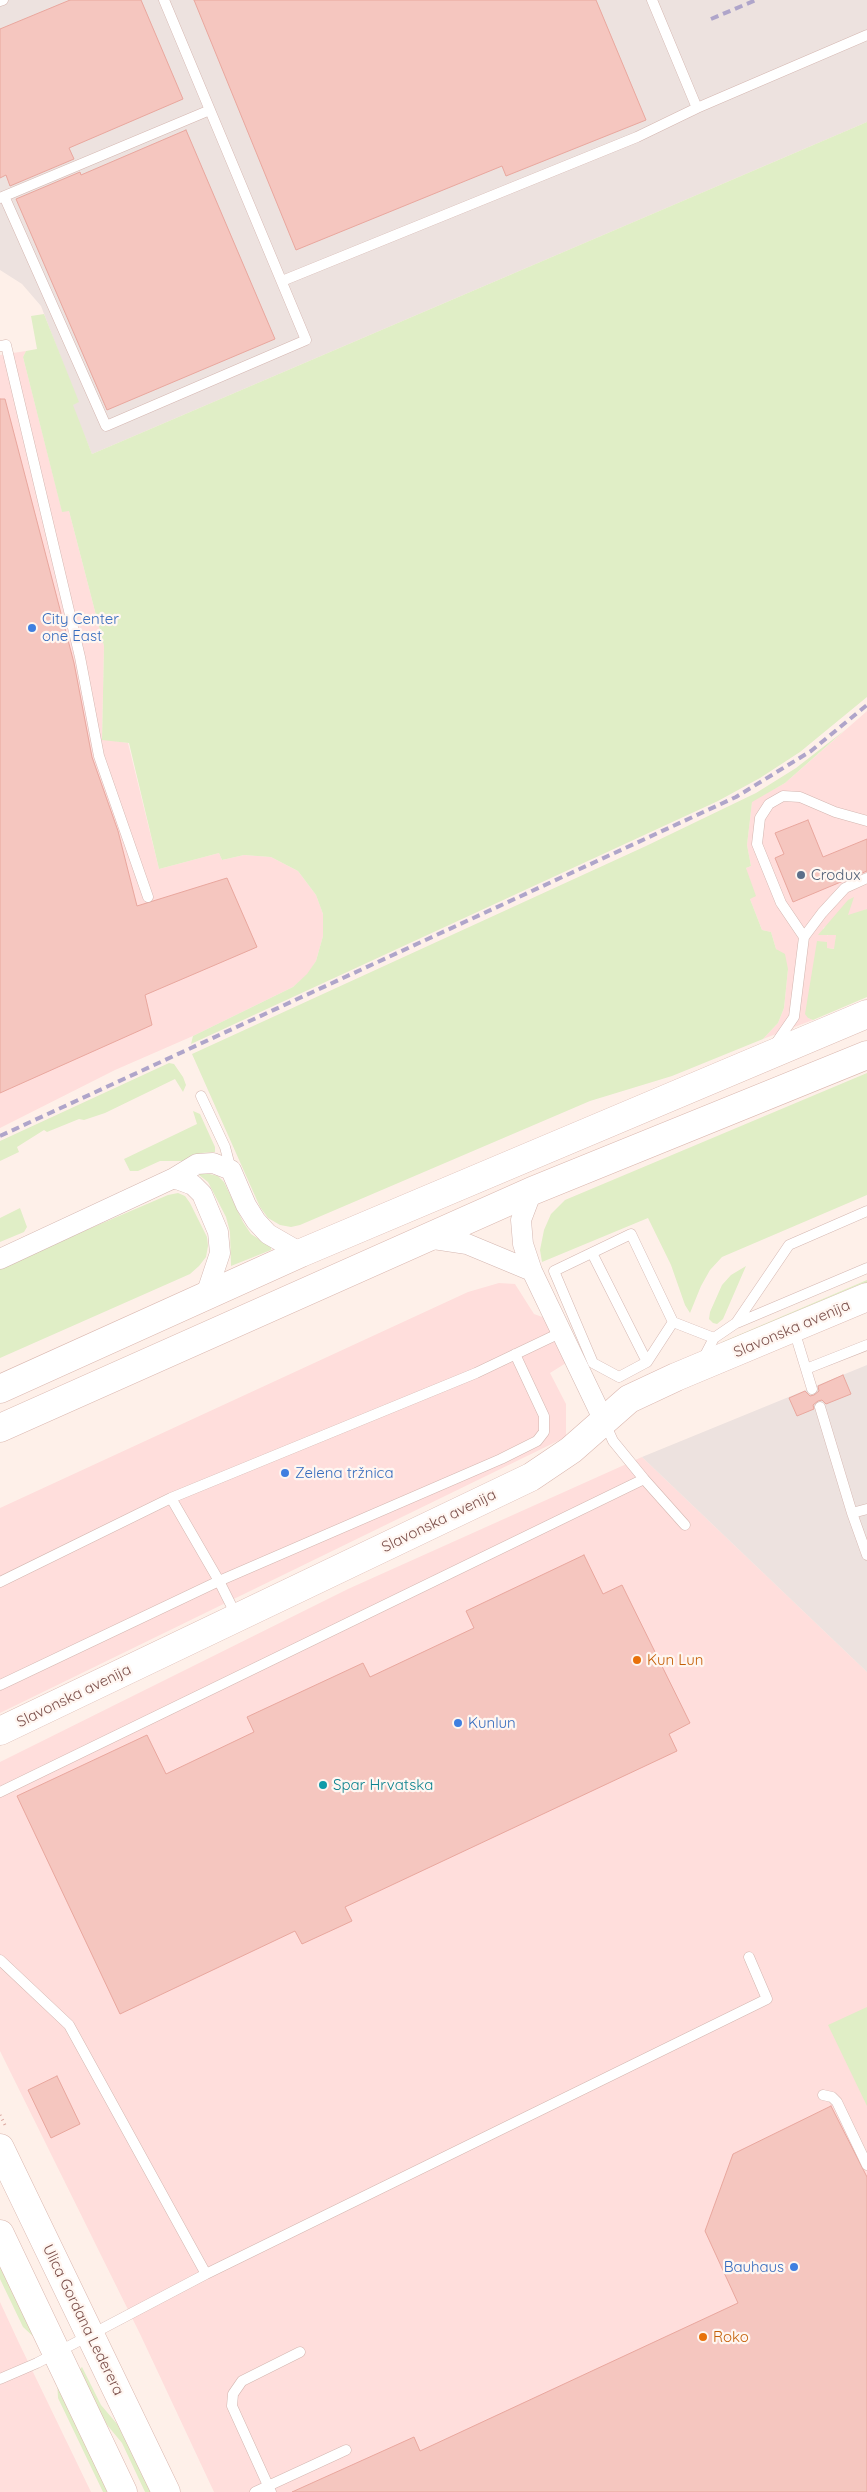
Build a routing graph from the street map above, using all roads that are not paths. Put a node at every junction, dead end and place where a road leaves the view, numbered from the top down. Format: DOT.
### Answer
graph roads {
  1 [pos="164,0"];
  2 [pos="652,0"];
  3 [pos="867,35"];
  4 [pos="697,108"];
  5 [pos="210,110"];
  6 [pos="2,198"];
  7 [pos="282,281"];
  8 [pos="0,346"];
  9 [pos="867,820"];
  10 [pos="867,878"];
  11 [pos="148,897"];
  12 [pos="804,937"];
  13 [pos="867,1014"];
  14 [pos="768,1055"];
  15 [pos="867,1055"];
  16 [pos="201,1096"];
  17 [pos="231,1170"];
  18 [pos="174,1178"];
  19 [pos="532,1191"];
  20 [pos="867,1211"];
  21 [pos="427,1238"];
  22 [pos="301,1253"];
  23 [pos="592,1253"];
  24 [pos="0,1259"];
  25 [pos="867,1268"];
  26 [pos="532,1271"];
  27 [pos="206,1295"];
  28 [pos="867,1298"];
  29 [pos="673,1322"];
  30 [pos="736,1323"];
  31 [pos="793,1329"];
  32 [pos="562,1332"];
  33 [pos="714,1338"];
  34 [pos="867,1344"];
  35 [pos="515,1354"];
  36 [pos="647,1362"];
  37 [pos="698,1368"];
  38 [pos="806,1369"];
  39 [pos="0,1389"];
  40 [pos="812,1389"];
  41 [pos="820,1407"];
  42 [pos="604,1420"];
  43 [pos="0,1428"];
  44 [pos="644,1479"];
  45 [pos="171,1498"];
  46 [pos="867,1509"];
  47 [pos="852,1513"];
  48 [pos="684,1525"];
  49 [pos="866,1549"];
  50 [pos="219,1581"];
  51 [pos="0,1582"];
  52 [pos="237,1618"];
  53 [pos="0,1685"];
  54 [pos="0,1731"];
  55 [pos="0,1792"];
  56 [pos="749,1958"];
  57 [pos="0,1960"];
  58 [pos="823,2095"];
  59 [pos="0,2148"];
  60 [pos="867,2165"];
  61 [pos="0,2234"];
  62 [pos="206,2274"];
  63 [pos="89,2335"];
  64 [pos="57,2352"];
  65 [pos="300,2352"];
  66 [pos="0,2379"];
  67 [pos="346,2450"];
  68 [pos="269,2489"];
  69 [pos="123,2492"];
  70 [pos="166,2492"];
  71 [pos="255,2492"];
  1 -- 5 [label="lane"];
  2 -- 4 [label="lane"];
  3 -- 4 [label="lane"];
  4 -- 7 [label="lane"];
  5 -- 6 [label="lane"];
  5 -- 7 [label="lane"];
  6 -- 7 [label="lane"];
  8 -- 11 [label="lane"];
  9 -- 12 [label="lane"];
  10 -- 12 [label="lane"];
  12 -- 14 [label="lane"];
  13 -- 14 [label="main road"];
  14 -- 22 [label="main road"];
  15 -- 19 [label="main road"];
  16 -- 17 [label="lane"];
  17 -- 18 [label="street"];
  17 -- 22 [label="street"];
  18 -- 24 [label="street"];
  18 -- 27 [label="street"];
  19 -- 21 [label="main road"];
  19 -- 26 [label="street"];
  20 -- 30 [label="lane"];
  21 -- 26 [label="street"];
  21 -- 43 [label="main road"];
  22 -- 27 [label="main road"];
  23 -- 29 [label="lane"];
  23 -- 36 [label="lane"];
  23 -- 36 [label="lane"];
  25 -- 30 [label="lane"];
  26 -- 32 [label="street"];
  27 -- 39 [label="main road"];
  28 -- 31 [label="main road, Slavonska avenija"];
  29 -- 33 [label="lane"];
  29 -- 36 [label="lane"];
  30 -- 33 [label="lane"];
  31 -- 37 [label="main road, Slavonska avenija"];
  31 -- 38 [label="lane"];
  32 -- 35 [label="lane"];
  32 -- 42 [label="street"];
  33 -- 37 [label="lane"];
  34 -- 38 [label="lane"];
  35 -- 45 [label="lane"];
  35 -- 50 [label="lane"];
  37 -- 42 [label="main road, Slavonska avenija"];
  38 -- 40 [label="lane"];
  41 -- 47 [label="lane"];
  42 -- 44 [label="lane"];
  42 -- 52 [label="main road, Slavonska avenija"];
  44 -- 48 [label="lane"];
  44 -- 55 [label="lane"];
  45 -- 50 [label="lane"];
  45 -- 51 [label="lane"];
  46 -- 47 [label="lane"];
  47 -- 49 [label="lane"];
  50 -- 52 [label="lane"];
  50 -- 53 [label="lane"];
  52 -- 54 [label="main road, Slavonska avenija"];
  56 -- 62 [label="lane"];
  57 -- 62 [label="lane"];
  58 -- 60 [label="lane"];
  59 -- 63 [label="main road, Ulica Gordana Lederera"];
  61 -- 64 [label="main road"];
  62 -- 63 [label="lane"];
  63 -- 64 [label="lane"];
  63 -- 70 [label="main road, Ulica Gordana Lederera"];
  64 -- 66 [label="lane"];
  64 -- 69 [label="main road"];
  65 -- 68 [label="lane"];
  67 -- 68 [label="lane"];
  68 -- 71 [label="lane"];
}
